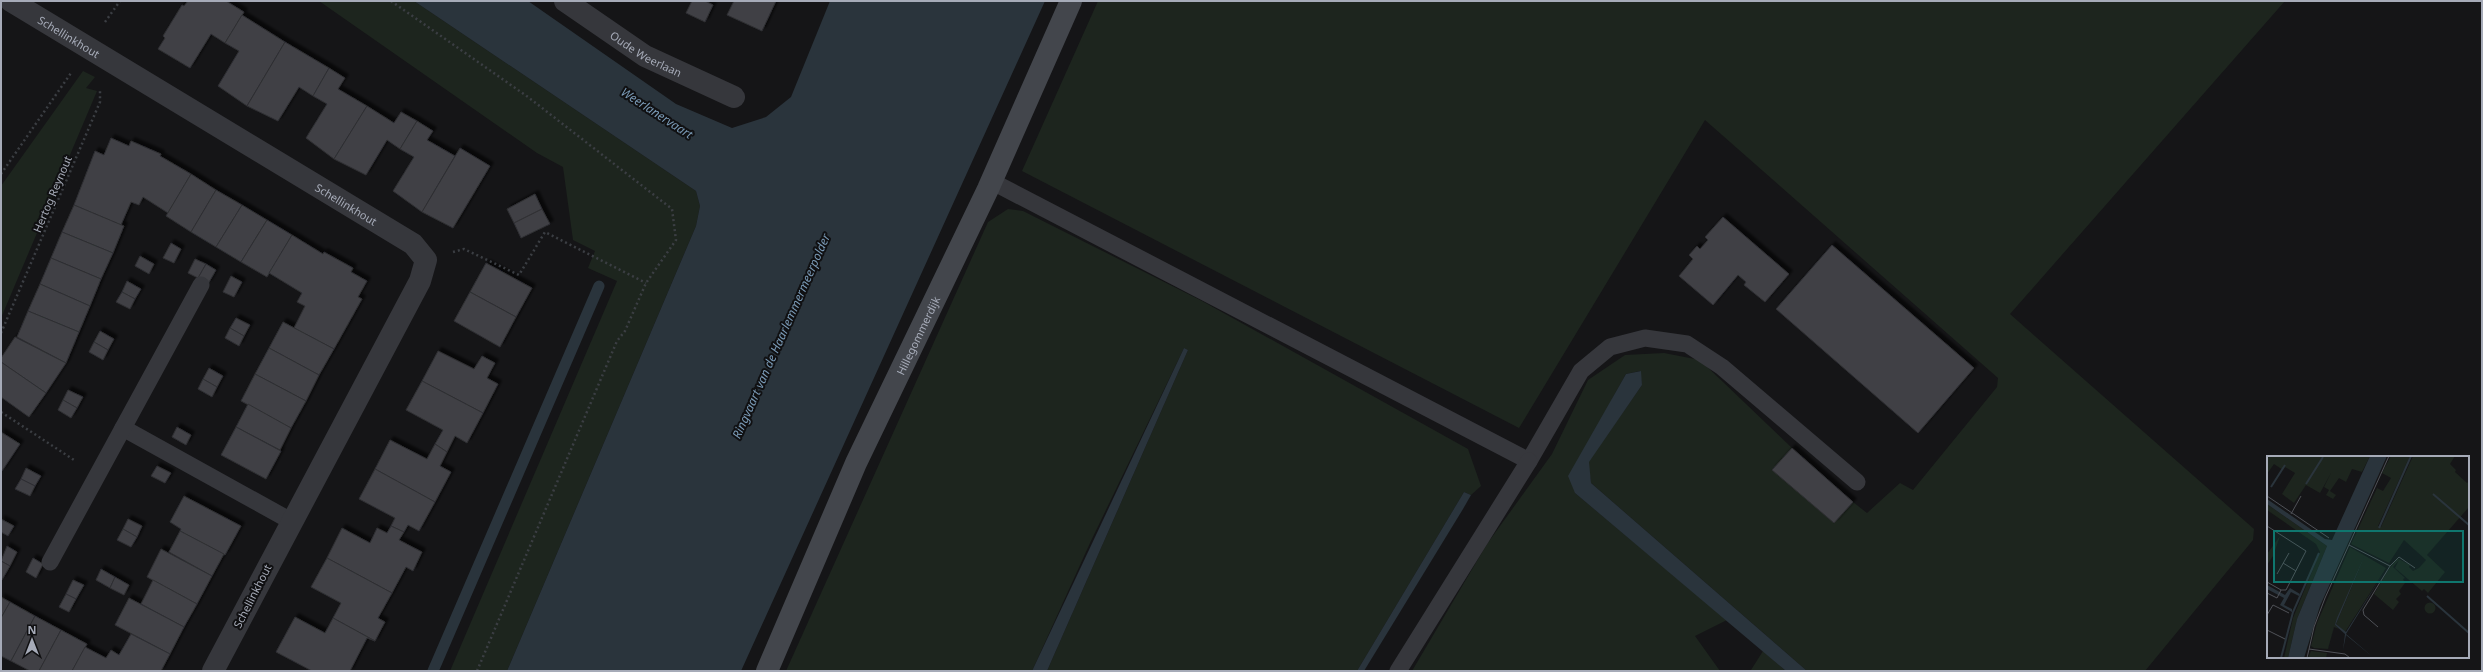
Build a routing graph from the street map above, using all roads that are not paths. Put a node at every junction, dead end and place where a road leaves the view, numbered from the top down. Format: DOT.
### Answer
graph roads {
  1 [pos="11,1"];
  2 [pos="565,1"];
  3 [pos="1071,1"];
  4 [pos="734,97"];
  5 [pos="991,181"];
  6 [pos="201,285"];
  7 [pos="123,428"];
  8 [pos="1529,461"];
  9 [pos="1857,482"];
  10 [pos="291,521"];
  11 [pos="50,562"];
  12 [pos="213,671"];
  13 [pos="767,671"];
  14 [pos="1398,671"];
  1 -- 10 [label="street, Schellinkhout"];
  2 -- 4 [label="street, Oude Weerlaan"];
  3 -- 5 [label="street, Hillegommerdijk"];
  5 -- 8 [label="lane"];
  5 -- 13 [label="street, Hillegommerdijk"];
  6 -- 7 [label="lane"];
  7 -- 10 [label="lane"];
  7 -- 11 [label="lane"];
  8 -- 9 [label="lane"];
  8 -- 14 [label="lane"];
  10 -- 12 [label="street, Schellinkhout"];
}
